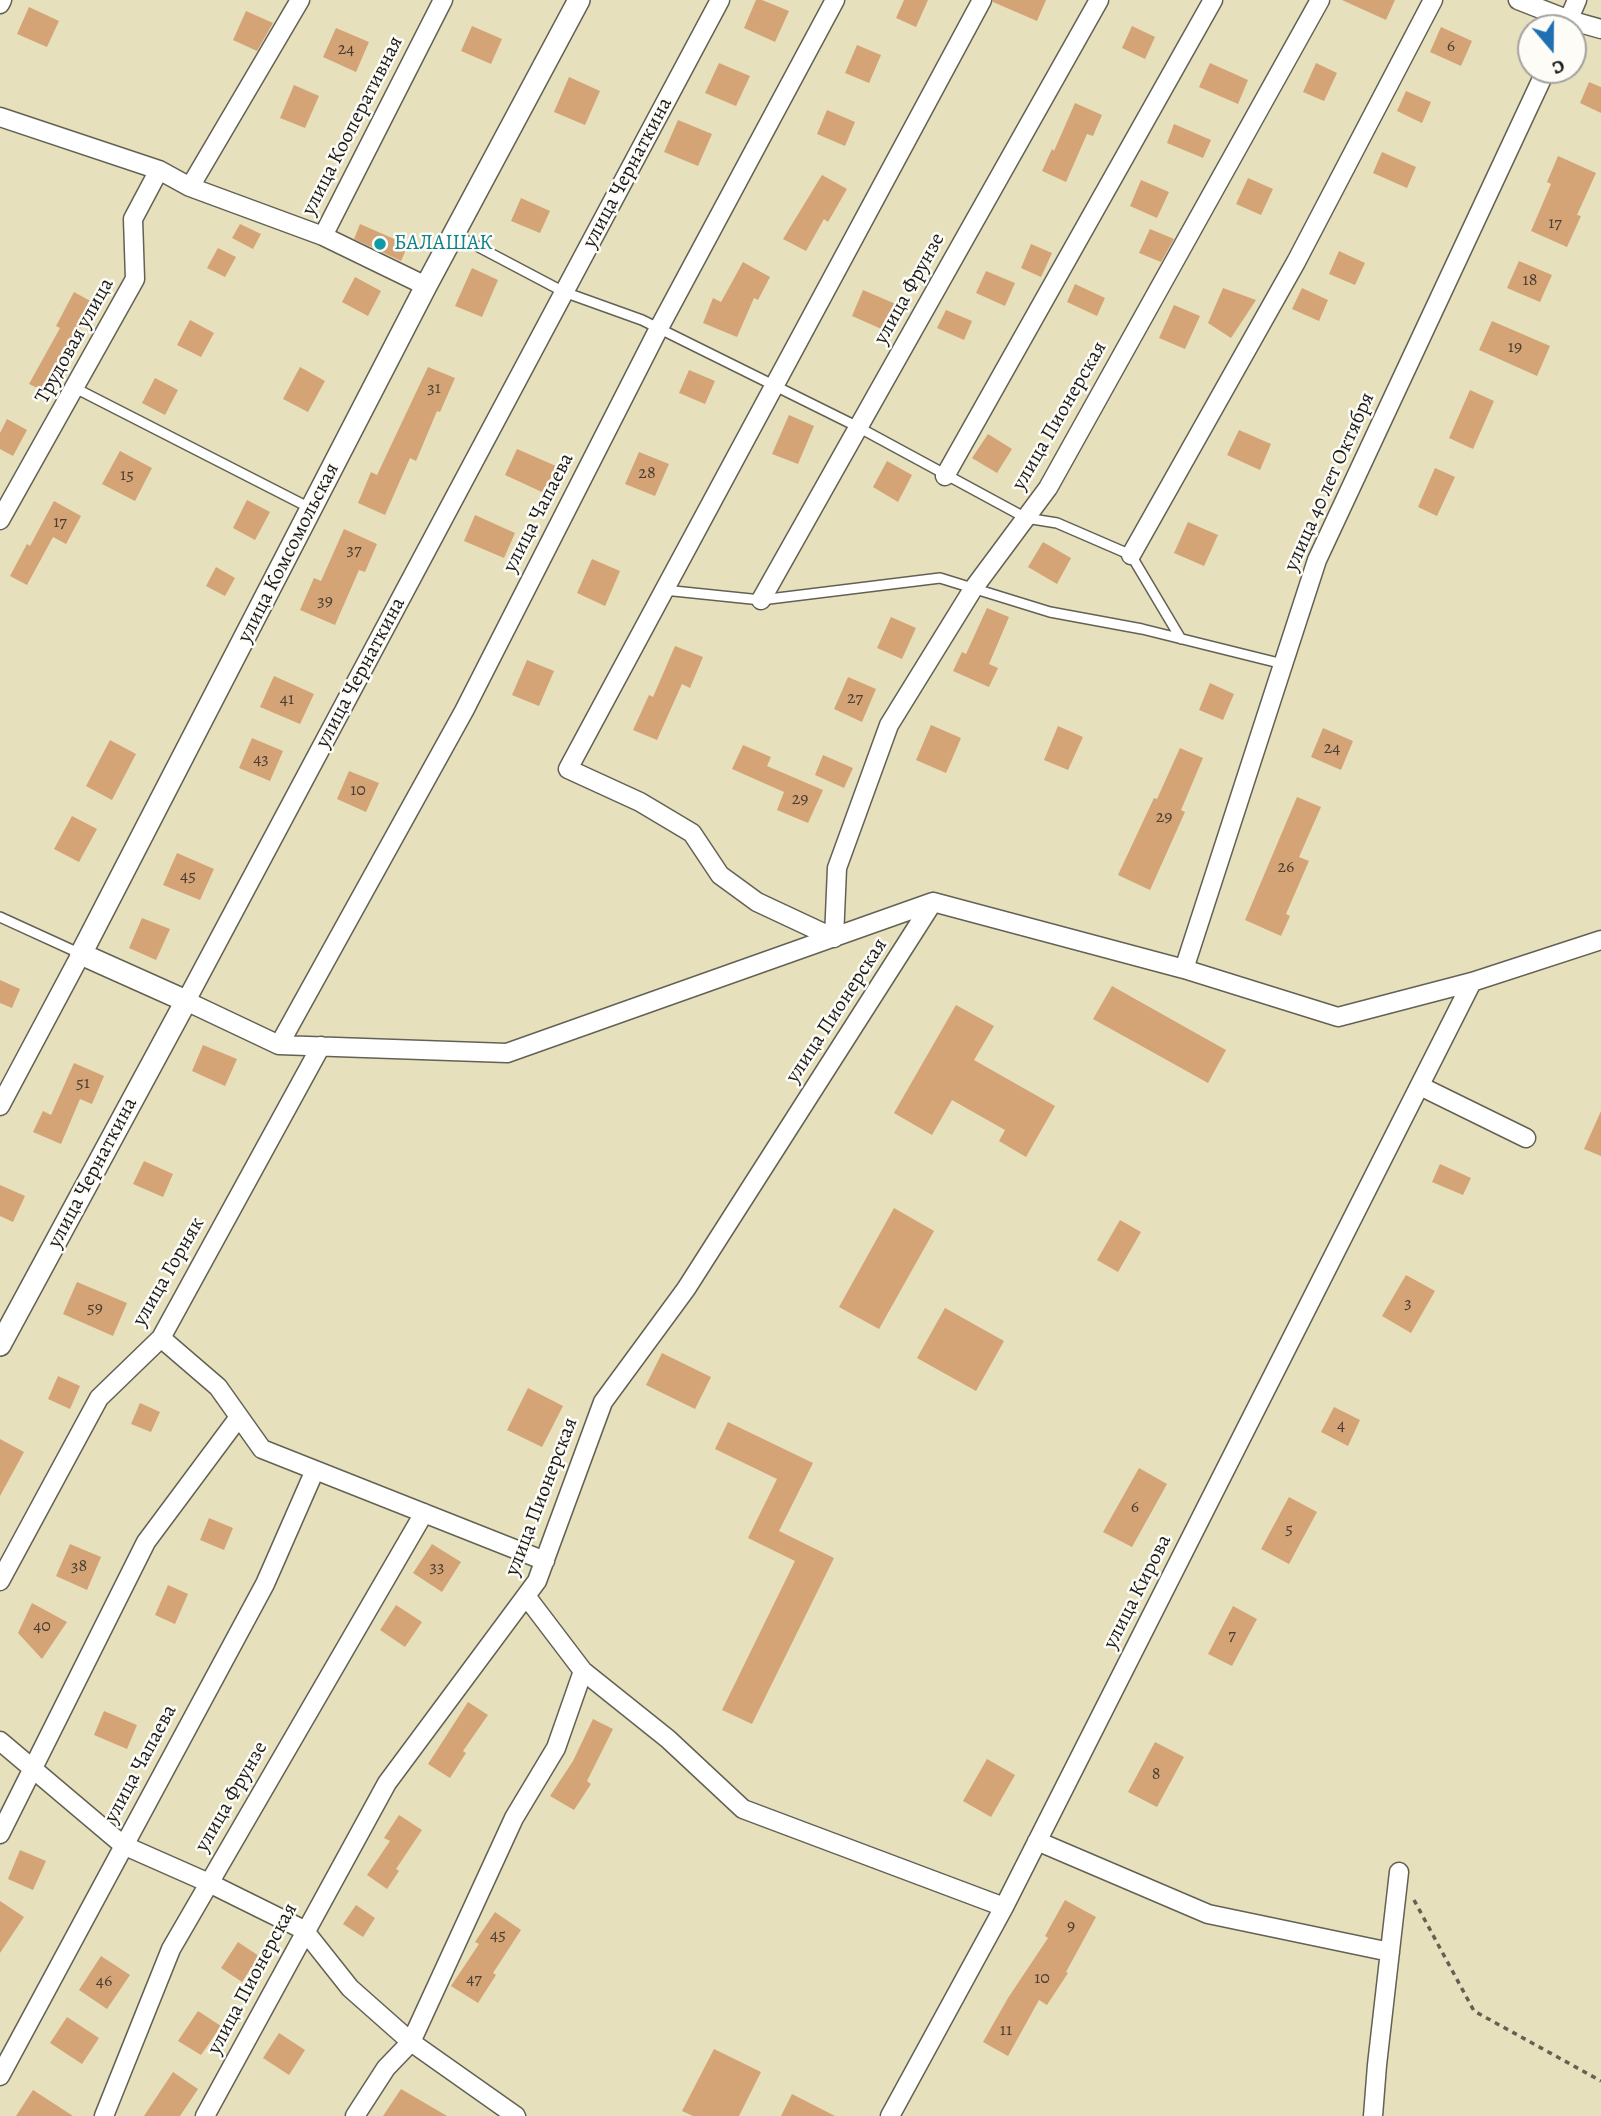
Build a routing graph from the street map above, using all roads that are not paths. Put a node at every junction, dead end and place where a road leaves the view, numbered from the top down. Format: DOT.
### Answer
graph roads {
  1 [pos="300,0"];
  2 [pos="443,0"];
  3 [pos="579,0"];
  4 [pos="720,0"];
  5 [pos="835,0"];
  6 [pos="982,0"];
  7 [pos="1099,0"];
  8 [pos="1213,0"];
  9 [pos="1320,0"];
  10 [pos="1433,0"];
  11 [pos="1518,0"];
  12 [pos="1547,14"];
  13 [pos="1539,84"];
  14 [pos="0,117"];
  15 [pos="159,170"];
  16 [pos="190,187"];
  17 [pos="454,234"];
  18 [pos="323,236"];
  19 [pos="426,286"];
  20 [pos="564,292"];
  21 [pos="659,328"];
  22 [pos="774,387"];
  23 [pos="75,388"];
  24 [pos="858,427"];
  25 [pos="945,476"];
  26 [pos="311,509"];
  27 [pos="1026,518"];
  28 [pos="0,520"];
  29 [pos="1130,555"];
  30 [pos="972,589"];
  31 [pos="664,590"];
  32 [pos="761,600"];
  33 [pos="1181,639"];
  34 [pos="1283,664"];
  35 [pos="933,902"];
  36 [pos="0,917"];
  37 [pos="834,937"];
  38 [pos="1601,940"];
  39 [pos="81,954"];
  40 [pos="1184,969"];
  41 [pos="1472,982"];
  42 [pos="186,1001"];
  43 [pos="279,1045"];
  44 [pos="321,1046"];
  45 [pos="1420,1086"];
  46 [pos="0,1106"];
  47 [pos="1526,1138"];
  48 [pos="161,1338"];
  49 [pos="0,1345"];
  50 [pos="239,1417"];
  51 [pos="316,1470"];
  52 [pos="424,1513"];
  53 [pos="545,1561"];
  54 [pos="0,1581"];
  55 [pos="526,1596"];
  56 [pos="583,1671"];
  57 [pos="0,1741"];
  58 [pos="33,1769"];
  59 [pos="0,1833"];
  60 [pos="1037,1841"];
  61 [pos="123,1845"];
  62 [pos="1399,1872"];
  63 [pos="209,1883"];
  64 [pos="1004,1907"];
  65 [pos="304,1930"];
  66 [pos="1390,1952"];
  67 [pos="411,2042"];
  68 [pos="0,2076"];
  69 [pos="104,2116"];
  70 [pos="205,2116"];
  71 [pos="355,2116"];
  72 [pos="516,2116"];
  73 [pos="890,2116"];
  74 [pos="1373,2116"];
  1 -- 16 [label="street"];
  2 -- 18 [label="street, улица Кооперативная"];
  3 -- 17 [label="street, улица Комсомольская"];
  4 -- 20 [label="street, улица Чернаткина"];
  5 -- 21 [label="street, улица Чапаева"];
  6 -- 22 [label="street"];
  7 -- 24 [label="street, улица Фрунзе"];
  8 -- 25 [label="street"];
  9 -- 27 [label="street, улица Пионерская"];
  10 -- 29 [label="street"];
  11 -- 12 [label="street"];
  13 -- 34 [label="street, улица 40 лет Октября"];
  14 -- 15 [label="street"];
  15 -- 16 [label="street"];
  15 -- 23 [label="street, Трудовая улица"];
  16 -- 18 [label="street"];
  17 -- 19 [label="street, улица Комсомольская"];
  17 -- 20 [label="lane"];
  18 -- 19 [label="street"];
  19 -- 26 [label="street, улица Комсомольская"];
  20 -- 21 [label="lane"];
  20 -- 42 [label="street, улица Чернаткина"];
  21 -- 22 [label="lane"];
  21 -- 43 [label="street, улица Чапаева"];
  22 -- 24 [label="lane"];
  22 -- 31 [label="street"];
  23 -- 26 [label="lane"];
  23 -- 28 [label="street, Трудовая улица"];
  24 -- 25 [label="lane"];
  24 -- 32 [label="street, улица Фрунзе"];
  25 -- 27 [label="lane"];
  26 -- 39 [label="street, улица Комсомольская"];
  27 -- 29 [label="lane"];
  27 -- 30 [label="street, улица Пионерская"];
  29 -- 33 [label="lane"];
  30 -- 32 [label="lane"];
  30 -- 33 [label="lane"];
  30 -- 37 [label="street, улица Пионерская"];
  31 -- 32 [label="lane"];
  31 -- 37 [label="street"];
  33 -- 34 [label="lane"];
  34 -- 40 [label="street, улица 40 лет Октября"];
  35 -- 37 [label="street"];
  35 -- 40 [label="street"];
  35 -- 53 [label="street, улица Пионерская"];
  36 -- 39 [label="lane"];
  37 -- 44 [label="street"];
  38 -- 41 [label="street"];
  39 -- 42 [label="street"];
  39 -- 46 [label="street, улица Комсомольская"];
  40 -- 41 [label="street"];
  41 -- 45 [label="street, улица Кирова"];
  42 -- 43 [label="street"];
  42 -- 49 [label="street, улица Чернаткина"];
  43 -- 44 [label="street"];
  44 -- 48 [label="street, улица Горняк"];
  45 -- 47 [label="street"];
  45 -- 60 [label="street, улица Кирова"];
  48 -- 50 [label="street"];
  48 -- 54 [label="street, улица Горняк"];
  50 -- 51 [label="street"];
  50 -- 58 [label="street"];
  51 -- 52 [label="street"];
  51 -- 61 [label="street, улица Чапаева"];
  52 -- 53 [label="street"];
  52 -- 63 [label="street, улица Фрунзе"];
  53 -- 55 [label="street, улица Пионерская"];
  55 -- 56 [label="street"];
  55 -- 65 [label="street, улица Пионерская"];
  56 -- 64 [label="street"];
  56 -- 67 [label="street"];
  57 -- 58 [label="street"];
  58 -- 59 [label="street"];
  58 -- 61 [label="street"];
  60 -- 64 [label="street, улица Кирова"];
  60 -- 66 [label="street"];
  61 -- 63 [label="street"];
  61 -- 68 [label="street, улица Чапаева"];
  62 -- 66 [label="street"];
  63 -- 65 [label="street"];
  63 -- 69 [label="street, улица Фрунзе"];
  64 -- 73 [label="street, улица Кирова"];
  65 -- 67 [label="street"];
  65 -- 70 [label="street, улица Пионерская"];
  66 -- 74 [label="street"];
  67 -- 71 [label="street"];
  67 -- 72 [label="street"];
}
